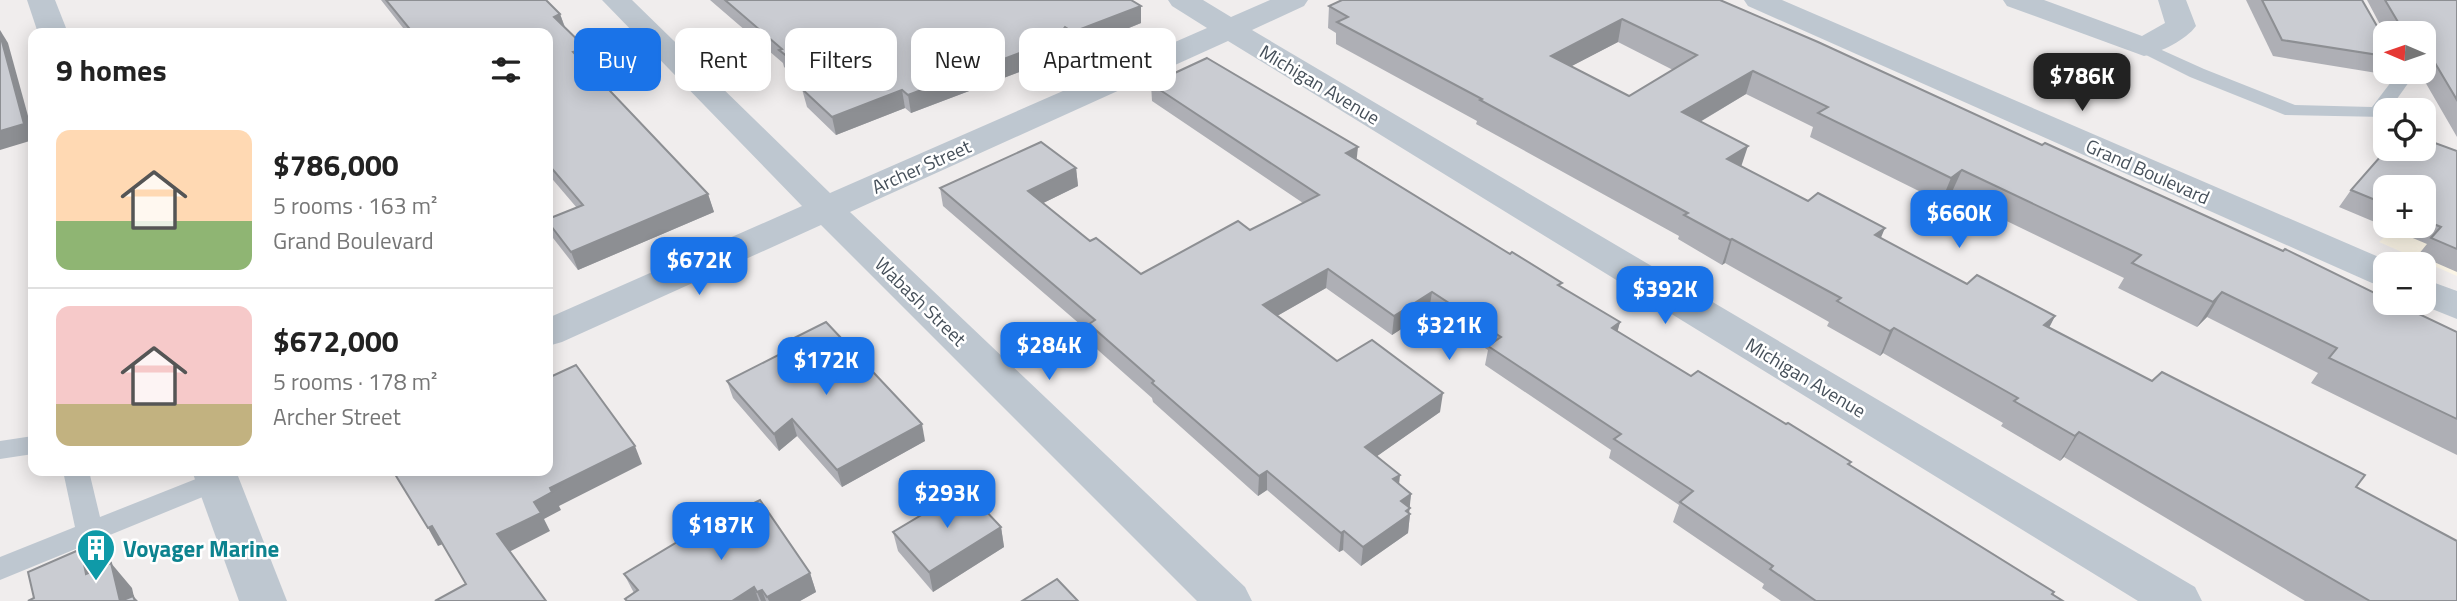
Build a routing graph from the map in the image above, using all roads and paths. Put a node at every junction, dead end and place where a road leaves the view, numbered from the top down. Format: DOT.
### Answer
graph roads {
  1 [pos="41,0"];
  2 [pos="616,0"];
  3 [pos="1182,0"];
  4 [pos="1294,0"];
  5 [pos="1758,0"];
  6 [pos="2017,0"];
  7 [pos="2172,0"];
  8 [pos="51,28"];
  9 [pos="1229,29"];
  10 [pos="2144,47"];
  11 [pos="2399,84"];
  12 [pos="826,209"];
  13 [pos="2373,269"];
  14 [pos="2436,296"];
  15 [pos="2457,306"];
  16 [pos="553,331"];
  17 [pos="28,446"];
  18 [pos="0,450"];
  19 [pos="77,476"];
  20 [pos="218,476"];
  21 [pos="224,476"];
  22 [pos="90,531"];
  23 [pos="0,569"];
  24 [pos="263,601"];
  25 [pos="1228,601"];
  26 [pos="2178,601"];
  1 -- 8 [label="street"];
  2 -- 12 [label="street, Wabash Street"];
  3 -- 9 [label="street, Michigan Avenue"];
  4 -- 9 [label="street, Archer Street"];
  5 -- 13 [label="street, Grand Boulevard"];
  6 -- 10 [label="street"];
  7 -- 10 [label="street"];
  9 -- 12 [label="street, Archer Street"];
  9 -- 26 [label="street, Michigan Avenue"];
  10 -- 11 [label="lane"];
  12 -- 16 [label="street, Archer Street"];
  12 -- 25 [label="street, Wabash Street"];
  14 -- 15 [label="street"];
  17 -- 18 [label="lane"];
  19 -- 22 [label="lane"];
  20 -- 22 [label="lane"];
  21 -- 24 [label="street"];
  22 -- 23 [label="lane"];
}
